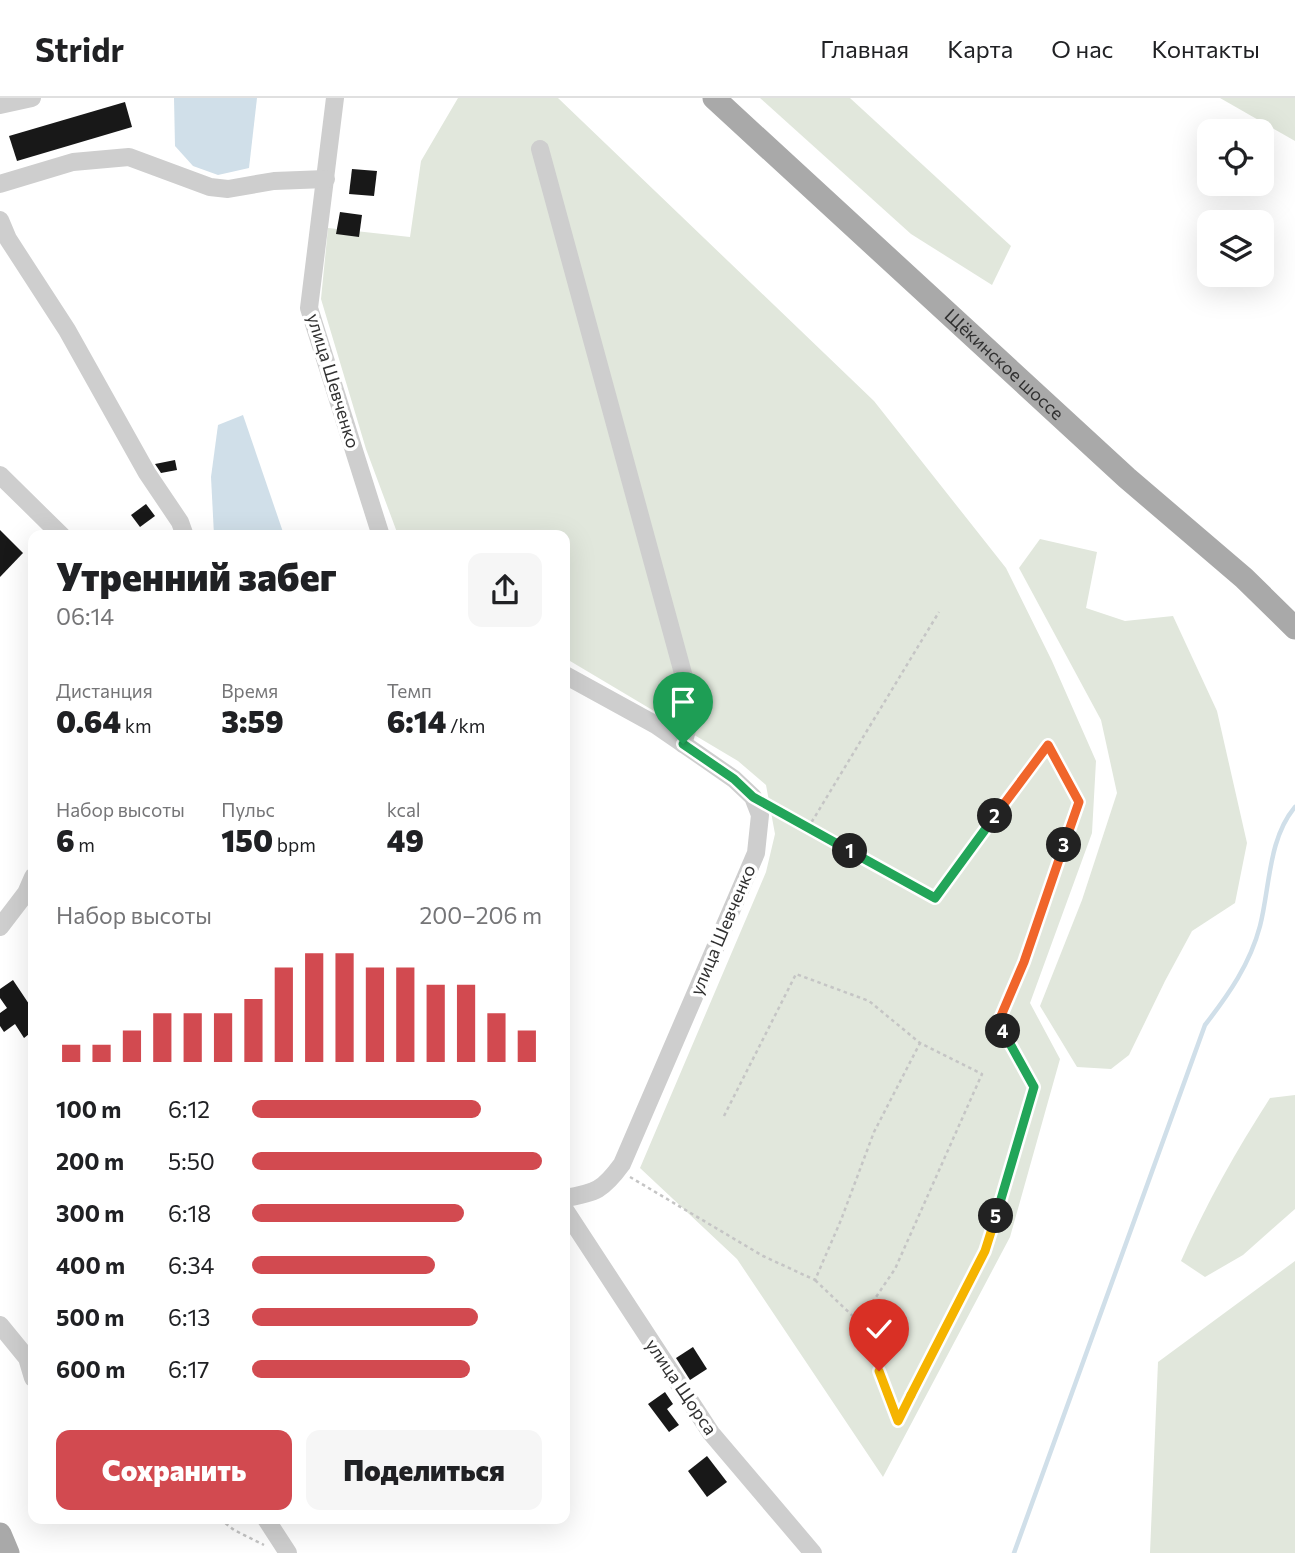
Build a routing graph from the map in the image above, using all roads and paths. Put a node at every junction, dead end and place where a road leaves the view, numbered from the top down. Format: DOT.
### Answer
graph roads {
  1 [pos="32,98"];
  2 [pos="335,98"];
  3 [pos="714,98"];
  4 [pos="0,105"];
  5 [pos="540,149"];
  6 [pos="326,179"];
  7 [pos="0,184"];
  8 [pos="0,219"];
  9 [pos="0,475"];
  10 [pos="56,530"];
  11 [pos="183,530"];
  12 [pos="379,530"];
  13 [pos="939,612"];
  14 [pos="1295,628"];
  15 [pos="570,679"];
  16 [pos="683,744"];
  17 [pos="753,797"];
  18 [pos="808,828"];
  19 [pos="28,888"];
  20 [pos="0,927"];
  21 [pos="920,1043"];
  22 [pos="724,1116"];
  23 [pos="618,1170"];
  24 [pos="570,1197"];
  25 [pos="570,1218"];
  26 [pos="815,1280"];
  27 [pos="859,1322"];
  28 [pos="0,1325"];
  29 [pos="28,1361"];
  30 [pos="226,1524"];
  31 [pos="269,1524"];
  32 [pos="0,1534"];
  33 [pos="268,1547"];
  34 [pos="8,1553"];
  35 [pos="288,1553"];
  36 [pos="813,1553"];
  1 -- 4 [label="street"];
  2 -- 6 [label="street, улица Шевченко"];
  3 -- 14 [label="main road, Щёкинское шоссе"];
  5 -- 16 [label="street"];
  6 -- 7 [label="street"];
  6 -- 12 [label="street, улица Шевченко"];
  8 -- 11 [label="street"];
  9 -- 10 [label="street"];
  13 -- 18 [label="path"];
  15 -- 16 [label="street"];
  16 -- 17 [label="street"];
  17 -- 18 [label="path"];
  17 -- 23 [label="street, улица Шевченко"];
  18 -- 27 [label="path"];
  19 -- 20 [label="street"];
  21 -- 22 [label="path"];
  21 -- 26 [label="path"];
  21 -- 27 [label="path"];
  23 -- 24 [label="street, улица Шевченко"];
  23 -- 26 [label="path"];
  25 -- 36 [label="street, улица Щорса"];
  26 -- 27 [label="path"];
  28 -- 29 [label="street"];
  30 -- 33 [label="path"];
  31 -- 35 [label="street"];
  32 -- 34 [label="main road"];
}
